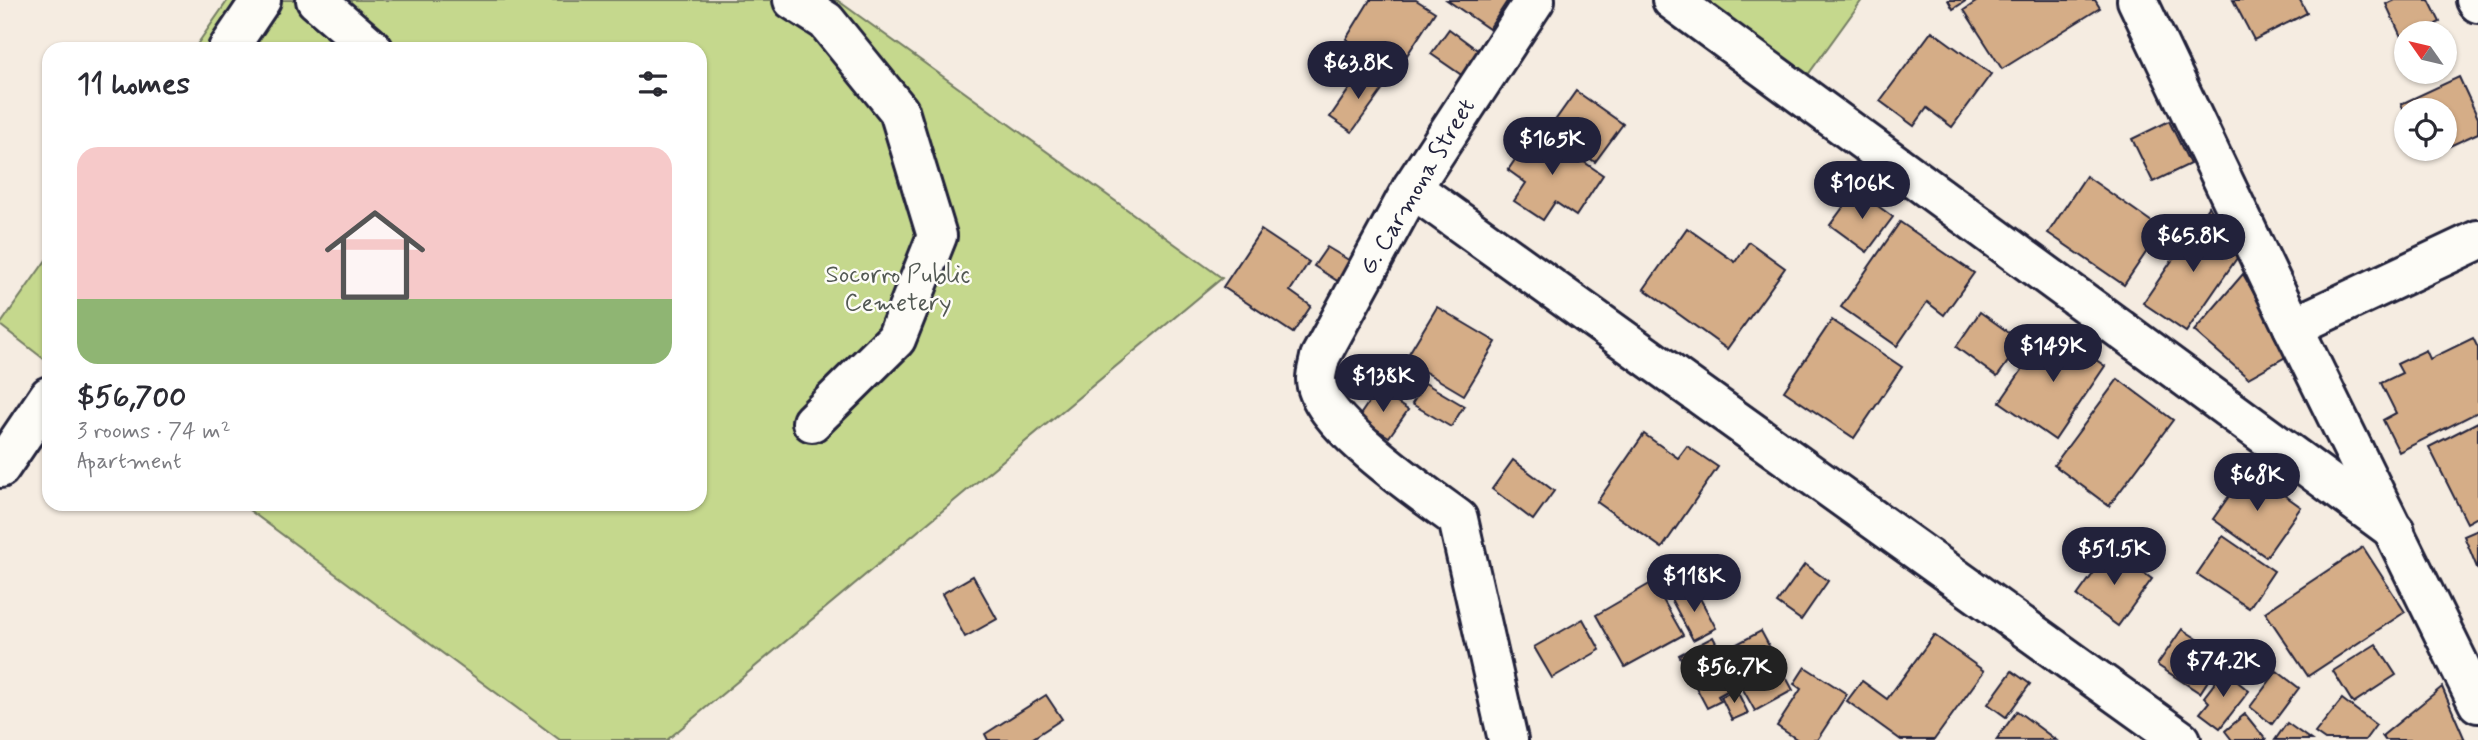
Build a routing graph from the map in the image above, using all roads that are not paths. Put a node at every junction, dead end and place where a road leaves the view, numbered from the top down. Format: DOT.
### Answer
graph roads {
  1 [pos="261,0"];
  2 [pos="316,0"];
  3 [pos="793,0"];
  4 [pos="1535,0"];
  5 [pos="1672,0"];
  6 [pos="2137,0"];
  7 [pos="233,42"];
  8 [pos="365,42"];
  9 [pos="1412,188"];
  10 [pos="2478,240"];
  11 [pos="2294,327"];
  12 [pos="42,406"];
  13 [pos="811,422"];
  14 [pos="0,468"];
  15 [pos="2395,531"];
  16 [pos="2478,703"];
  17 [pos="1508,740"];
  18 [pos="2181,740"];
  1 -- 7 [label="street"];
  2 -- 8 [label="street"];
  3 -- 13 [label="street"];
  4 -- 9 [label="street, G. Carmona Street"];
  5 -- 15 [label="street"];
  6 -- 11 [label="street"];
  9 -- 17 [label="street, G. Carmona Street"];
  9 -- 18 [label="street"];
  10 -- 11 [label="street"];
  11 -- 15 [label="street"];
  12 -- 14 [label="street"];
  15 -- 16 [label="street"];
}
